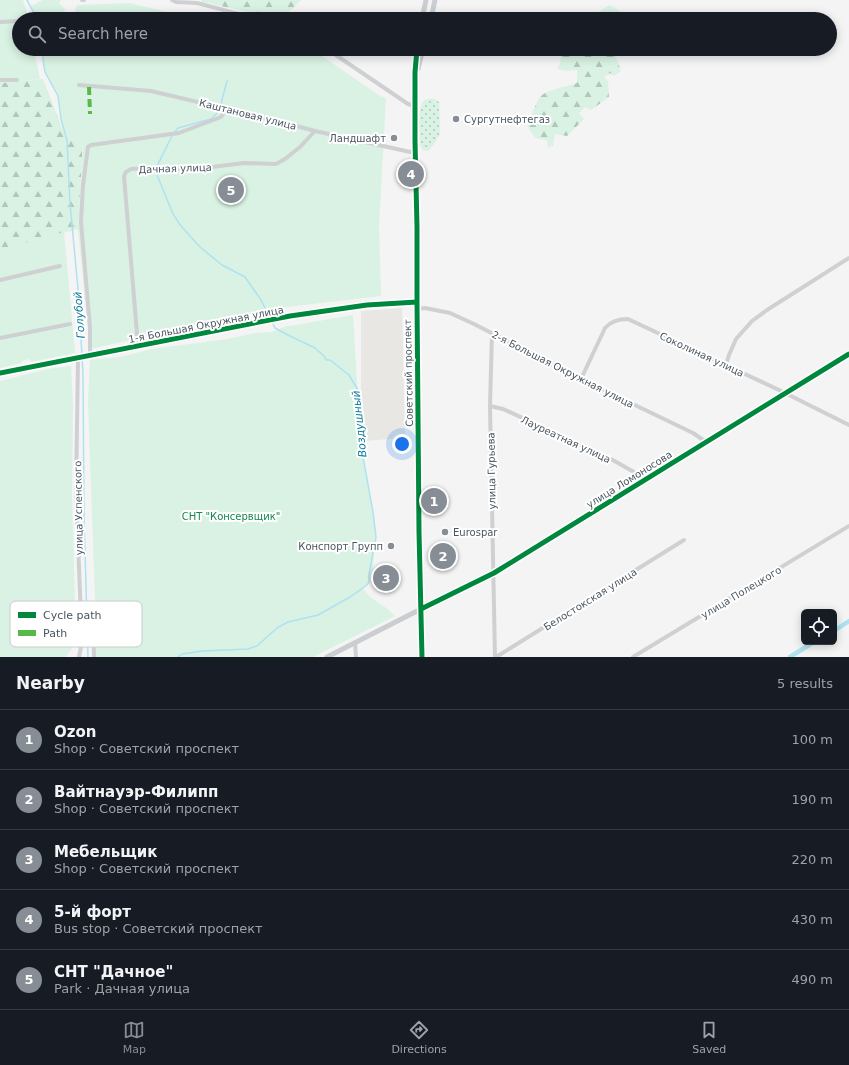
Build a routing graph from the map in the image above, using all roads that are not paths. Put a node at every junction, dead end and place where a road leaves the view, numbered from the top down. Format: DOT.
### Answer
graph roads {
  1 [pos="172,0"];
  2 [pos="426,0"];
  3 [pos="435,0"];
  4 [pos="231,12"];
  5 [pos="423,12"];
  6 [pos="432,12"];
  7 [pos="12,21"];
  8 [pos="0,22"];
  9 [pos="337,56"];
  10 [pos="417,56"];
  11 [pos="421,56"];
  12 [pos="0,80"];
  13 [pos="17,80"];
  14 [pos="79,85"];
  15 [pos="415,89"];
  16 [pos="415,106"];
  17 [pos="226,109"];
  18 [pos="315,131"];
  19 [pos="415,153"];
  20 [pos="849,258"];
  21 [pos="60,266"];
  22 [pos="0,280"];
  23 [pos="416,302"];
  24 [pos="417,309"];
  25 [pos="70,324"];
  26 [pos="492,333"];
  27 [pos="0,338"];
  28 [pos="138,346"];
  29 [pos="849,354"];
  30 [pos="88,356"];
  31 [pos="78,358"];
  32 [pos="726,365"];
  33 [pos="0,373"];
  34 [pos="581,379"];
  35 [pos="786,394"];
  36 [pos="490,406"];
  37 [pos="849,425"];
  38 [pos="706,442"];
  39 [pos="641,476"];
  40 [pos="849,526"];
  41 [pos="684,540"];
  42 [pos="494,572"];
  43 [pos="80,601"];
  44 [pos="421,609"];
  45 [pos="355,643"];
  46 [pos="81,647"];
  47 [pos="94,647"];
  48 [pos="636,656"];
  49 [pos="79,657"];
  50 [pos="94,657"];
  51 [pos="326,657"];
  52 [pos="356,657"];
  53 [pos="422,657"];
  54 [pos="495,657"];
  1 -- 4 [label="street"];
  2 -- 5 [label="main road"];
  3 -- 6 [label="main road"];
  7 -- 8 [label="street"];
  9 -- 16 [label="street"];
  10 -- 15 [label="main road, Советский проспект"];
  11 -- 15 [label="main road, Советский проспект"];
  12 -- 13 [label="street"];
  14 -- 17 [label="street, Каштановая улица"];
  15 -- 16 [label="main road, Советский проспект"];
  16 -- 19 [label="main road, Советский проспект"];
  17 -- 18 [label="street, Каштановая улица"];
  17 -- 30 [label="street"];
  18 -- 19 [label="street, Каштановая улица"];
  18 -- 28 [label="street, Дачная улица"];
  19 -- 23 [label="main road, Советский проспект"];
  20 -- 32 [label="street"];
  21 -- 22 [label="street"];
  23 -- 24 [label="main road, Советский проспект"];
  23 -- 28 [label="street, 1-я Большая Окружная улица"];
  24 -- 26 [label="street, 2-я Большая Окружная улица"];
  24 -- 44 [label="main road, Советский проспект"];
  25 -- 27 [label="street"];
  26 -- 34 [label="street, 2-я Большая Окружная улица"];
  26 -- 36 [label="street, улица Гурьева"];
  28 -- 30 [label="street, 1-я Большая Окружная улица"];
  29 -- 35 [label="street, улица Ломоносова"];
  30 -- 31 [label="street, 1-я Большая Окружная улица"];
  31 -- 33 [label="street, 1-я Большая Окружная улица"];
  31 -- 43 [label="street, улица Успенского"];
  32 -- 34 [label="street, Соколиная улица"];
  32 -- 35 [label="street, Соколиная улица"];
  34 -- 38 [label="street, 2-я Большая Окружная улица"];
  35 -- 37 [label="street, Соколиная улица"];
  35 -- 38 [label="street, улица Ломоносова"];
  36 -- 39 [label="street, Лауреатная улица"];
  36 -- 42 [label="street, улица Гурьева"];
  38 -- 42 [label="street, улица Ломоносова"];
  40 -- 48 [label="street, улица Полецкого"];
  41 -- 54 [label="street, Белостокская улица"];
  42 -- 44 [label="street, улица Ломоносова"];
  42 -- 54 [label="street, улица Гурьева"];
  44 -- 45 [label="main road, улица Ломоносова"];
  44 -- 53 [label="main road, Советский проспект"];
  45 -- 51 [label="main road, улица Ломоносова"];
  45 -- 52 [label="street"];
  46 -- 49 [label="street, улица Успенского"];
  47 -- 50 [label="street"];
}
